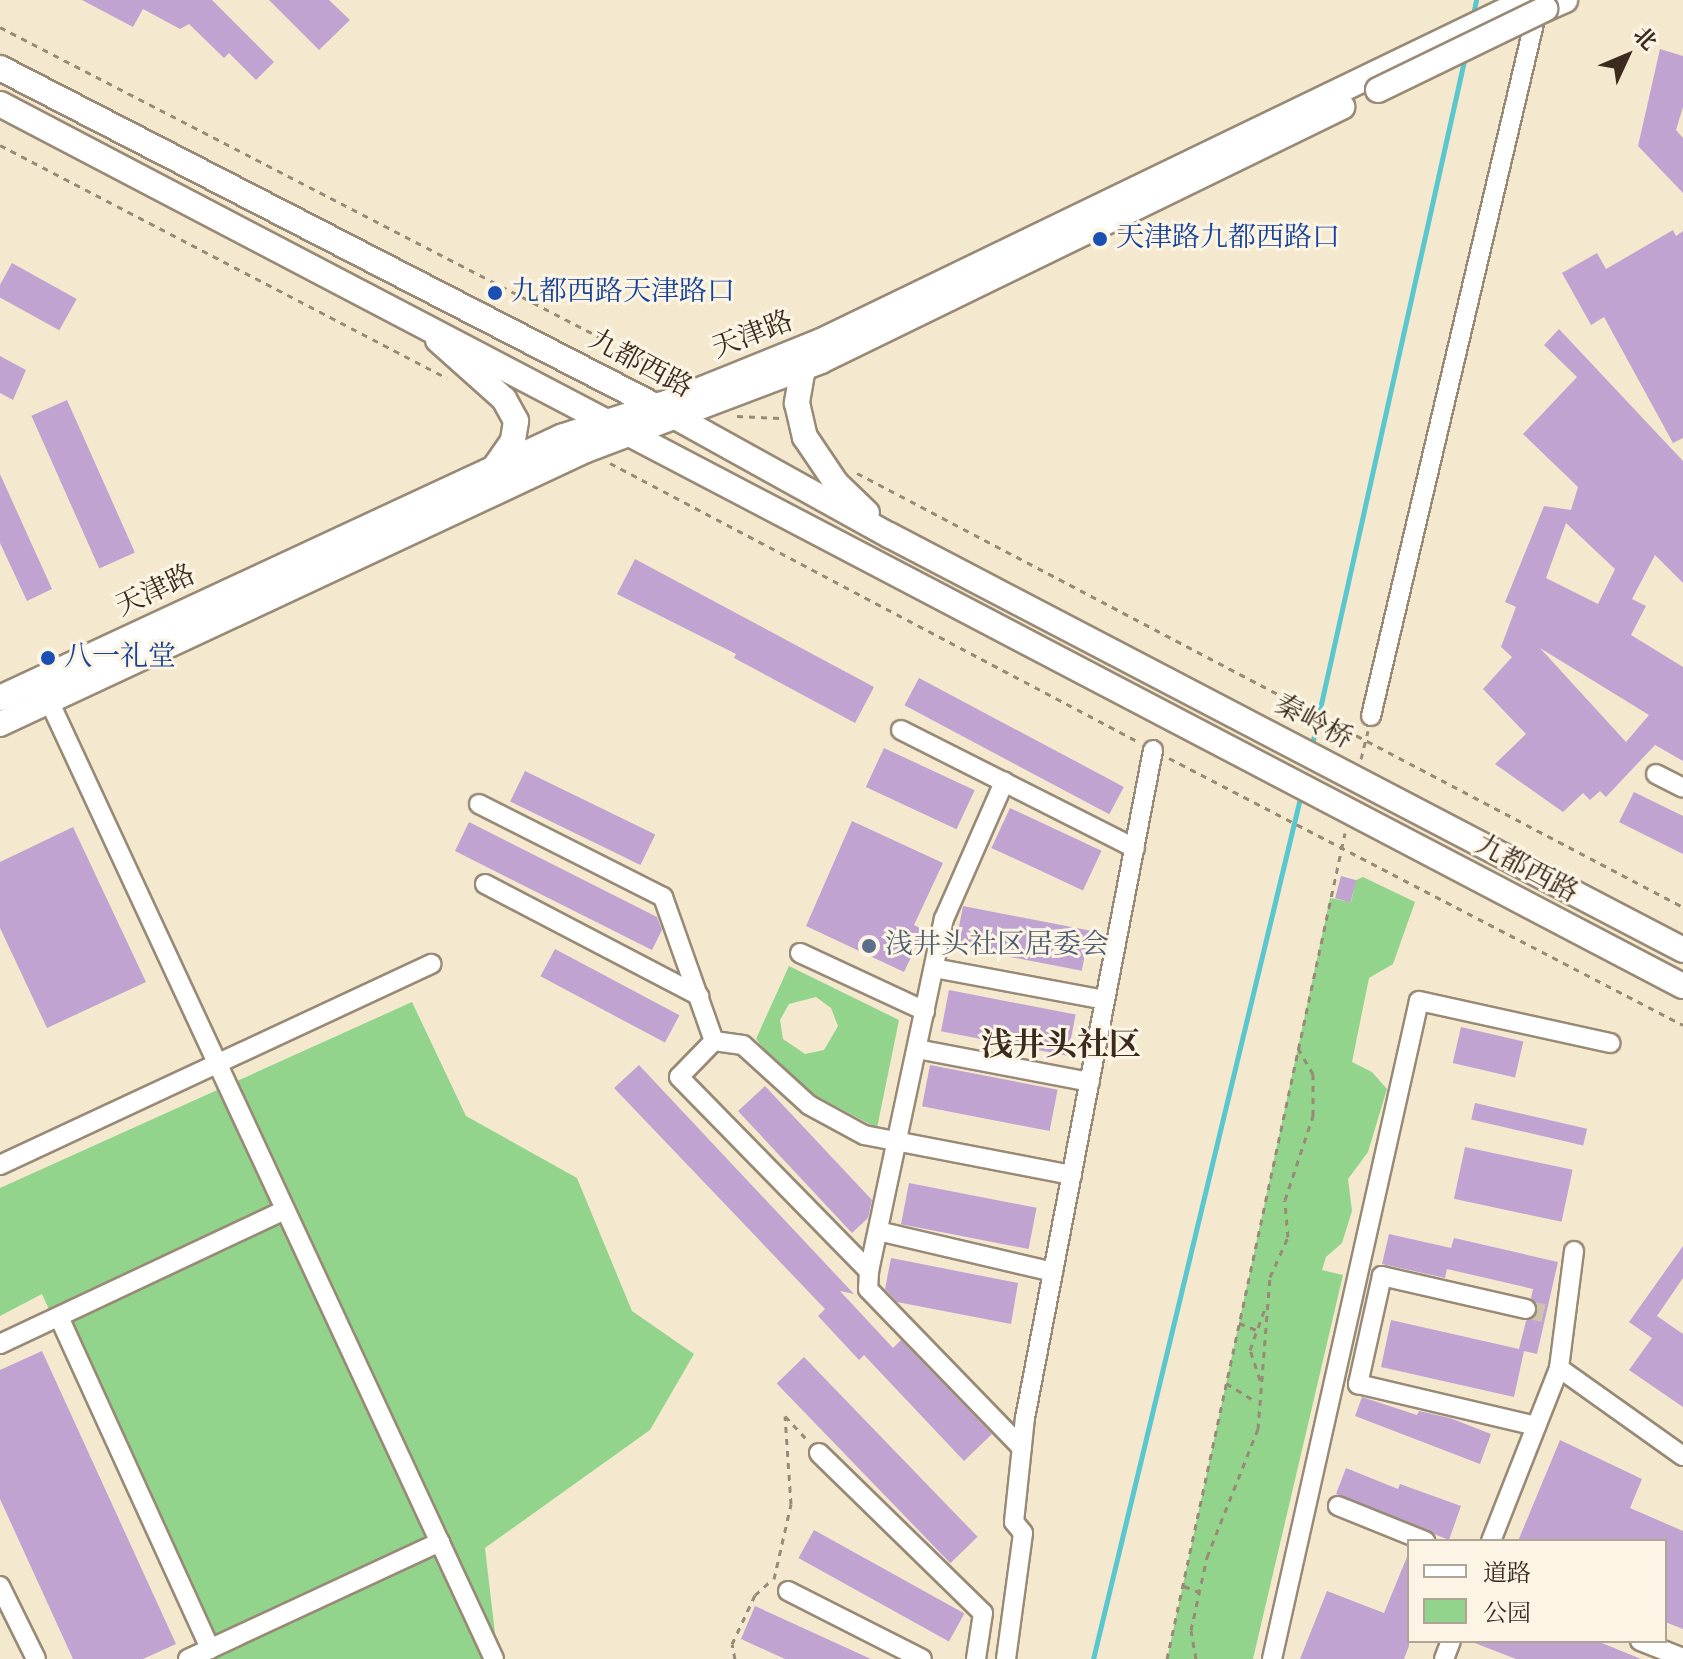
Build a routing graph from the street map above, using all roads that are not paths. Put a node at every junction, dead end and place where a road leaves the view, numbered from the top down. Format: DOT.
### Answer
graph roads {
  1 [pos="1544,2"];
  2 [pos="0,68"];
  3 [pos="0,104"];
  4 [pos="412,317"];
  5 [pos="803,368"];
  6 [pos="708,396"];
  7 [pos="668,413"];
  8 [pos="613,421"];
  9 [pos="637,434"];
  10 [pos="494,468"];
  11 [pos="889,535"];
  12 [pos="44,690"];
  13 [pos="0,698"];
  14 [pos="1371,716"];
  15 [pos="1248,723"];
  16 [pos="0,724"];
  17 [pos="901,730"];
  18 [pos="1153,750"];
  19 [pos="1656,774"];
  20 [pos="1353,778"];
  21 [pos="1004,782"];
  22 [pos="1683,788"];
  23 [pos="479,804"];
  24 [pos="1135,848"];
  25 [pos="485,884"];
  26 [pos="1683,950"];
  27 [pos="800,953"];
  28 [pos="432,964"];
  29 [pos="934,968"];
  30 [pos="1683,986"];
  31 [pos="699,996"];
  32 [pos="1105,1000"];
  33 [pos="925,1011"];
  34 [pos="714,1041"];
  35 [pos="1610,1043"];
  36 [pos="917,1049"];
  37 [pos="217,1064"];
  38 [pos="1090,1082"];
  39 [pos="896,1143"];
  40 [pos="0,1165"];
  41 [pos="1072,1175"];
  42 [pos="285,1210"];
  43 [pos="878,1231"];
  44 [pos="1574,1251"];
  45 [pos="869,1271"];
  46 [pos="1053,1272"];
  47 [pos="1526,1309"];
  48 [pos="59,1317"];
  49 [pos="0,1344"];
  50 [pos="1559,1368"];
  51 [pos="1536,1426"];
  52 [pos="1022,1448"];
  53 [pos="819,1453"];
  54 [pos="1683,1456"];
  55 [pos="1338,1506"];
  56 [pos="1420,1539"];
  57 [pos="1492,1539"];
  58 [pos="440,1542"];
  59 [pos="780,1585"];
  60 [pos="0,1586"];
  61 [pos="1645,1643"];
  62 [pos="210,1649"];
  63 [pos="1683,1658"];
  64 [pos="36,1659"];
  65 [pos="188,1659"];
  66 [pos="494,1659"];
  67 [pos="922,1659"];
  68 [pos="976,1659"];
  69 [pos="1006,1659"];
  70 [pos="1272,1659"];
  1 -- 5 [label="main road, 天津路, bridge"];
  1 -- 6 [label="main road, 天津路"];
  1 -- 14 [label="street"];
  2 -- 7 [label="main road, 九都西路"];
  3 -- 4 [label="main road"];
  4 -- 8 [label="main road"];
  4 -- 10 [label="main road"];
  5 -- 6 [label="main road, 天津路"];
  5 -- 11 [label="main road"];
  6 -- 7 [label="main road, 天津路"];
  7 -- 8 [label="main road, 天津路"];
  7 -- 9 [label="main road, 天津路"];
  7 -- 11 [label="main road, 九都西路"];
  8 -- 9 [label="main road"];
  8 -- 10 [label="main road, 天津路"];
  9 -- 12 [label="main road, 天津路"];
  9 -- 30 [label="main road, 九都西路"];
  10 -- 12 [label="main road, 天津路"];
  11 -- 15 [label="main road, 九都西路"];
  12 -- 13 [label="main road, 天津路"];
  12 -- 16 [label="main road, 天津路"];
  12 -- 37 [label="street"];
  15 -- 20 [label="main road, 秦岭桥"];
  17 -- 21 [label="street"];
  18 -- 24 [label="street"];
  19 -- 22 [label="street"];
  20 -- 26 [label="main road, 九都西路"];
  21 -- 24 [label="street"];
  21 -- 29 [label="street"];
  23 -- 31 [label="street"];
  24 -- 32 [label="street"];
  25 -- 31 [label="street"];
  27 -- 33 [label="street"];
  28 -- 37 [label="street"];
  29 -- 32 [label="street"];
  29 -- 33 [label="street"];
  31 -- 34 [label="street"];
  32 -- 38 [label="street"];
  33 -- 36 [label="street"];
  34 -- 39 [label="street"];
  34 -- 45 [label="street"];
  35 -- 70 [label="street"];
  36 -- 38 [label="street"];
  36 -- 39 [label="street"];
  37 -- 40 [label="street"];
  37 -- 42 [label="street"];
  38 -- 41 [label="street"];
  39 -- 41 [label="street"];
  39 -- 43 [label="street"];
  41 -- 46 [label="street"];
  42 -- 48 [label="street"];
  42 -- 58 [label="street"];
  43 -- 45 [label="street"];
  43 -- 46 [label="street"];
  44 -- 50 [label="street"];
  45 -- 52 [label="street"];
  46 -- 52 [label="street"];
  47 -- 51 [label="street"];
  48 -- 49 [label="street"];
  48 -- 62 [label="street"];
  50 -- 51 [label="street"];
  50 -- 54 [label="street"];
  51 -- 57 [label="street"];
  52 -- 69 [label="street"];
  53 -- 68 [label="street"];
  55 -- 56 [label="street"];
  58 -- 62 [label="street"];
  58 -- 66 [label="street"];
  59 -- 67 [label="street"];
  60 -- 64 [label="street"];
  61 -- 63 [label="street"];
  62 -- 65 [label="street"];
}
